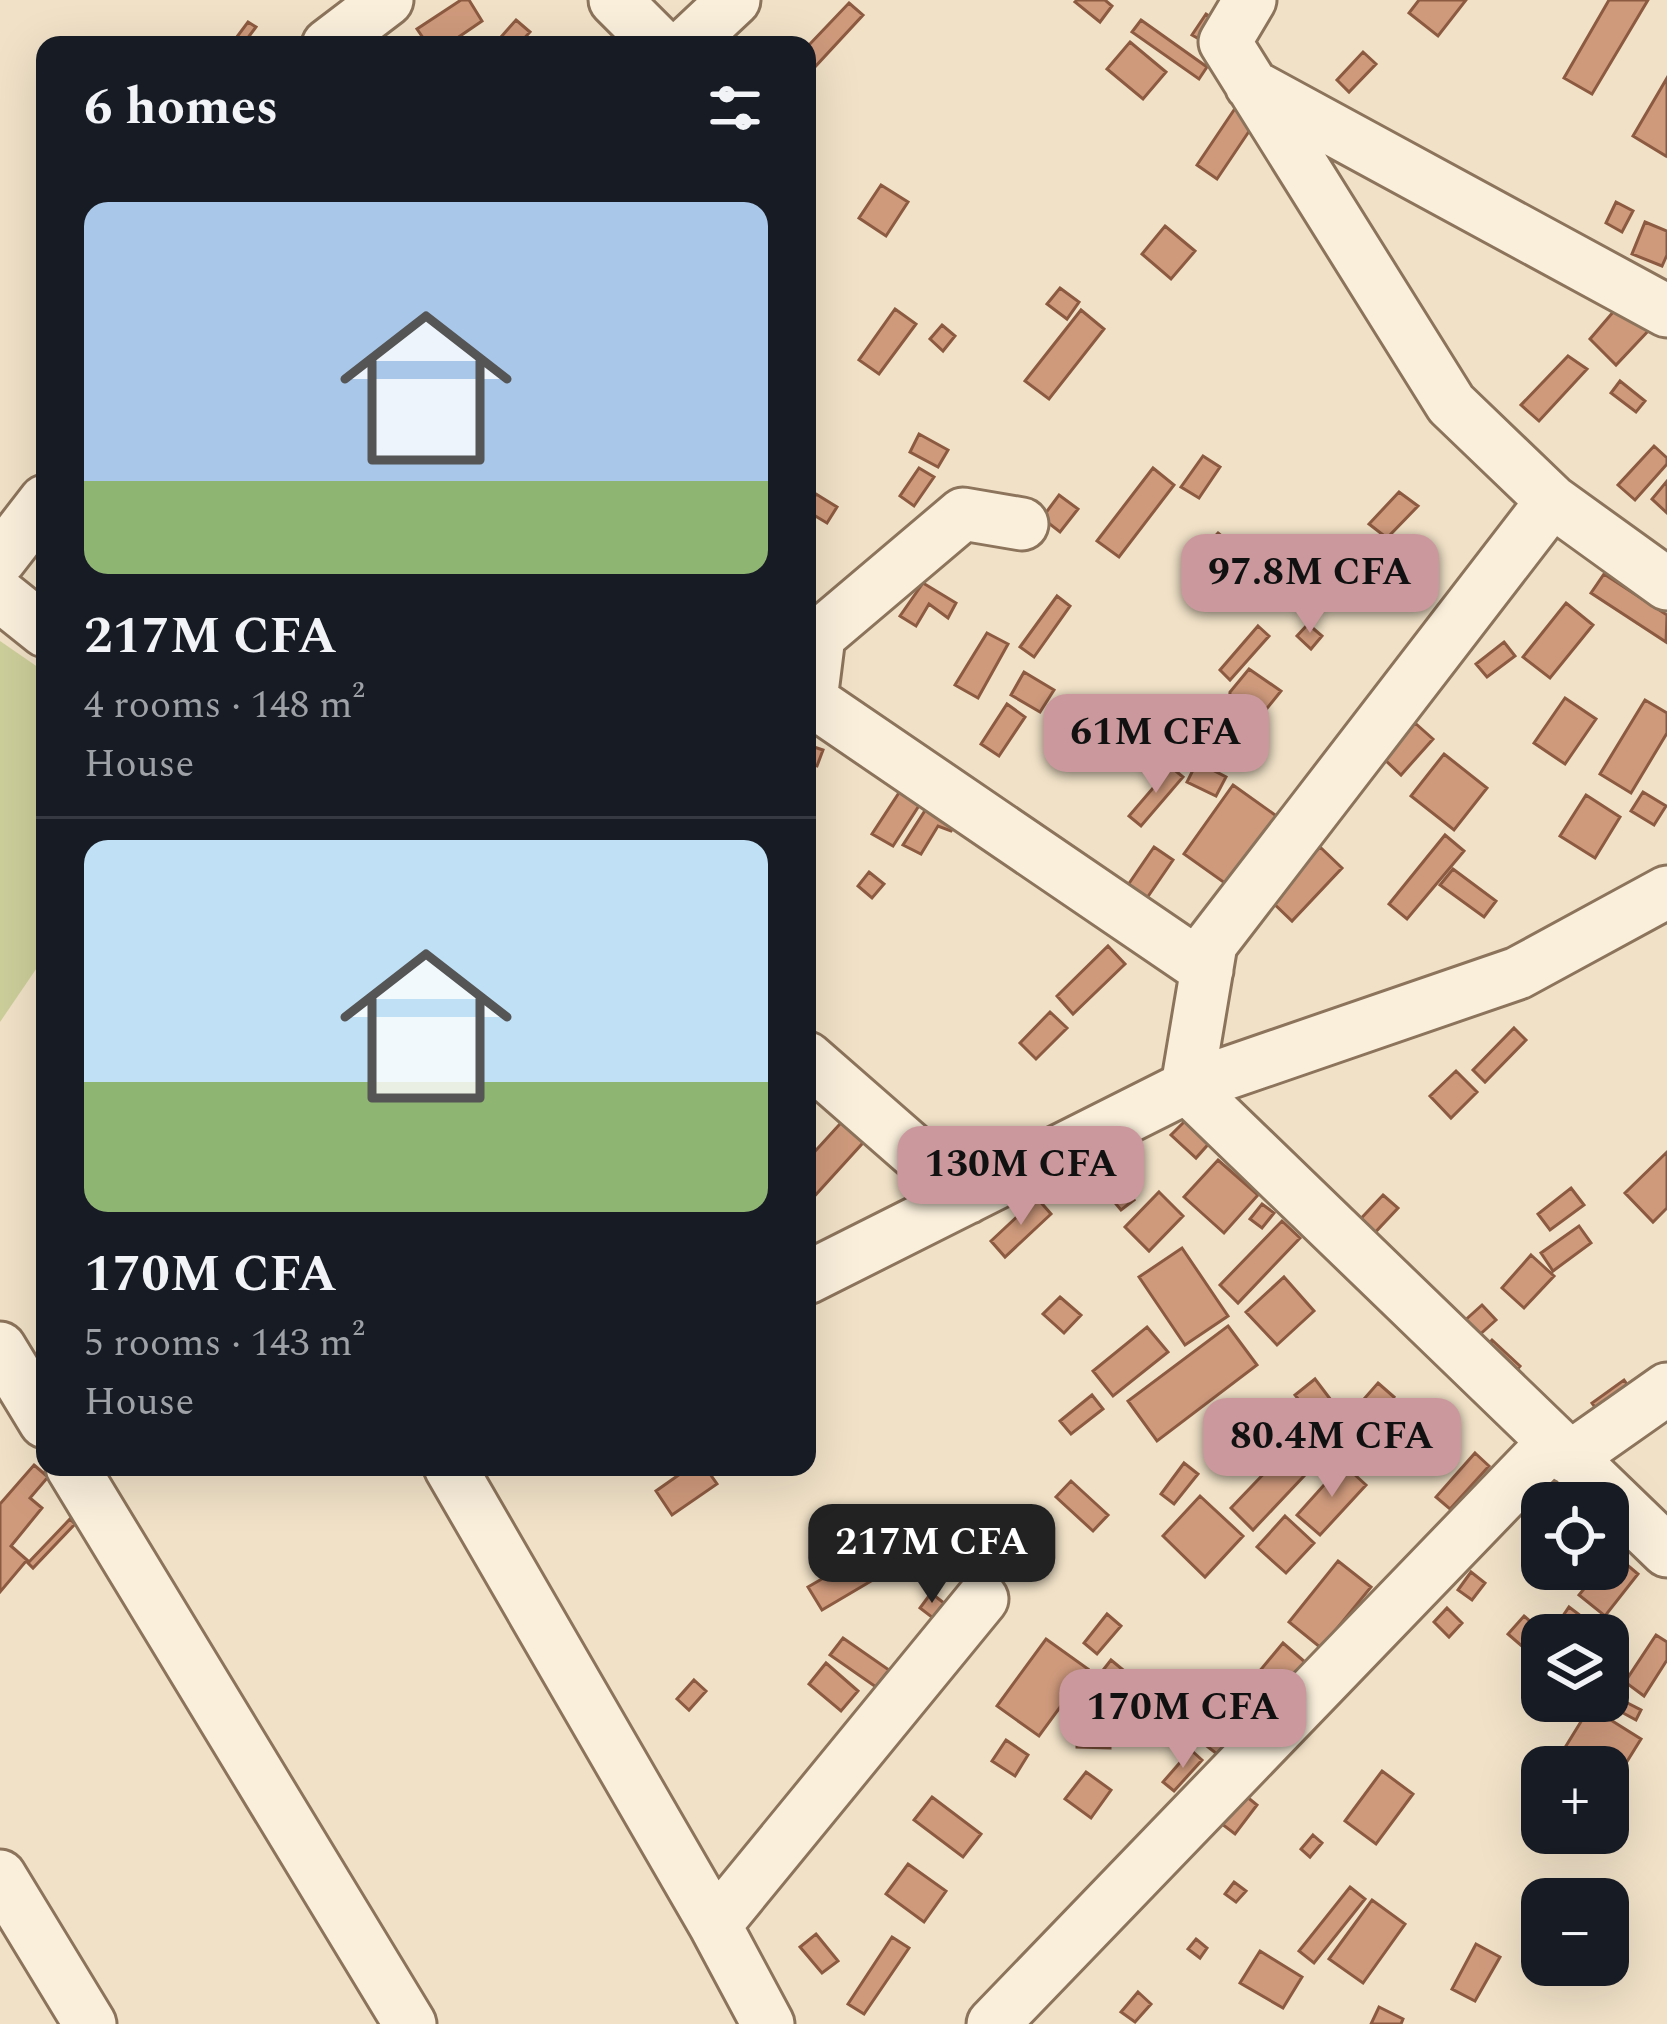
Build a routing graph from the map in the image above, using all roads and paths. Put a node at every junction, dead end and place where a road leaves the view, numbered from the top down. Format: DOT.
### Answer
graph roads {
  1 [pos="387,0"];
  2 [pos="615,0"];
  3 [pos="734,0"];
  4 [pos="1250,0"];
  5 [pos="340,36"];
  6 [pos="651,36"];
  7 [pos="696,36"];
  8 [pos="1250,84"];
  9 [pos="1667,311"];
  10 [pos="1552,501"];
  11 [pos="36,513"];
  12 [pos="1022,524"];
  13 [pos="0,559"];
  14 [pos="1667,584"];
  15 [pos="0,595"];
  16 [pos="36,624"];
  17 [pos="816,655"];
  18 [pos="816,705"];
  19 [pos="1667,892"];
  20 [pos="1207,970"];
  21 [pos="816,1066"];
  22 [pos="1187,1088"];
  23 [pos="967,1198"];
  24 [pos="816,1274"];
  25 [pos="0,1348"];
  26 [pos="1667,1389"];
  27 [pos="36,1407"];
  28 [pos="1561,1450"];
  29 [pos="77,1476"];
  30 [pos="454,1476"];
  31 [pos="1667,1551"];
  32 [pos="982,1599"];
  33 [pos="0,1876"];
  34 [pos="715,1925"];
  35 [pos="90,2024"];
  36 [pos="410,2024"];
  37 [pos="768,2024"];
  38 [pos="993,2024"];
  1 -- 5 [label="street"];
  2 -- 6 [label="street"];
  3 -- 7 [label="street"];
  4 -- 8 [label="street"];
  8 -- 9 [label="street"];
  8 -- 10 [label="street"];
  10 -- 14 [label="street"];
  10 -- 20 [label="street"];
  11 -- 13 [label="street"];
  12 -- 17 [label="street"];
  15 -- 16 [label="street"];
  18 -- 20 [label="street"];
  19 -- 22 [label="street"];
  20 -- 22 [label="street"];
  21 -- 23 [label="street"];
  22 -- 23 [label="street"];
  22 -- 28 [label="street"];
  23 -- 24 [label="street"];
  25 -- 27 [label="street"];
  26 -- 28 [label="street"];
  28 -- 31 [label="street"];
  28 -- 38 [label="street"];
  29 -- 36 [label="street"];
  30 -- 34 [label="street"];
  32 -- 34 [label="street"];
  33 -- 35 [label="street"];
  34 -- 37 [label="street"];
}
